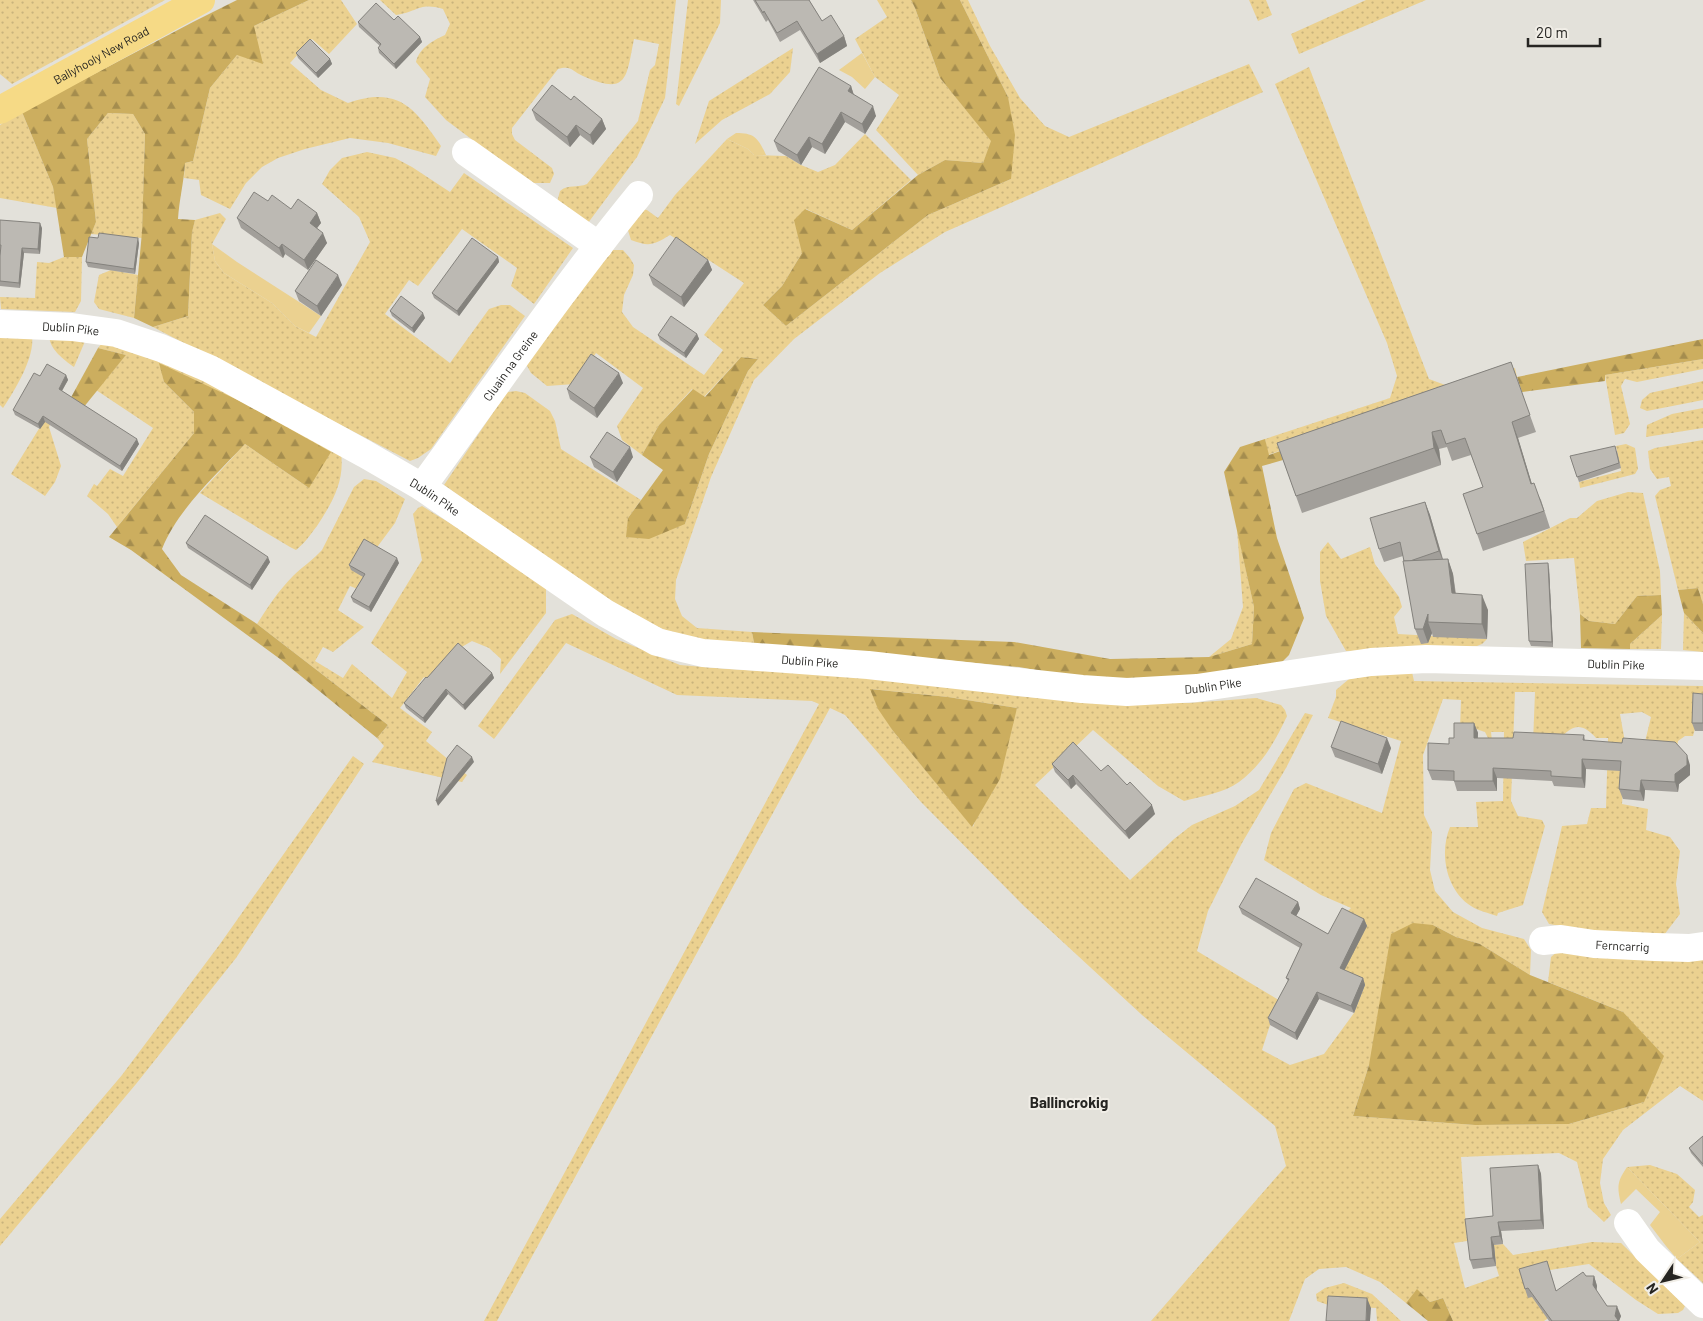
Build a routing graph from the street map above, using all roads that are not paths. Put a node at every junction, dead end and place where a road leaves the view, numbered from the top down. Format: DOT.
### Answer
graph roads {
  1 [pos="201,0"];
  2 [pos="0,110"];
  3 [pos="466,152"];
  4 [pos="639,195"];
  5 [pos="599,246"];
  6 [pos="0,324"];
  7 [pos="422,487"];
  8 [pos="1703,666"];
  9 [pos="1543,941"];
  10 [pos="1703,946"];
  11 [pos="1628,1223"];
  12 [pos="1703,1304"];
  1 -- 2 [label="main road, Ballyhooly New Road"];
  3 -- 5 [label="street"];
  4 -- 5 [label="street, Cluain na Greine"];
  5 -- 7 [label="street, Cluain na Greine"];
  6 -- 7 [label="street, Dublin Pike"];
  7 -- 8 [label="street, Dublin Pike"];
  9 -- 10 [label="street, Ferncarrig"];
  11 -- 12 [label="street"];
}
